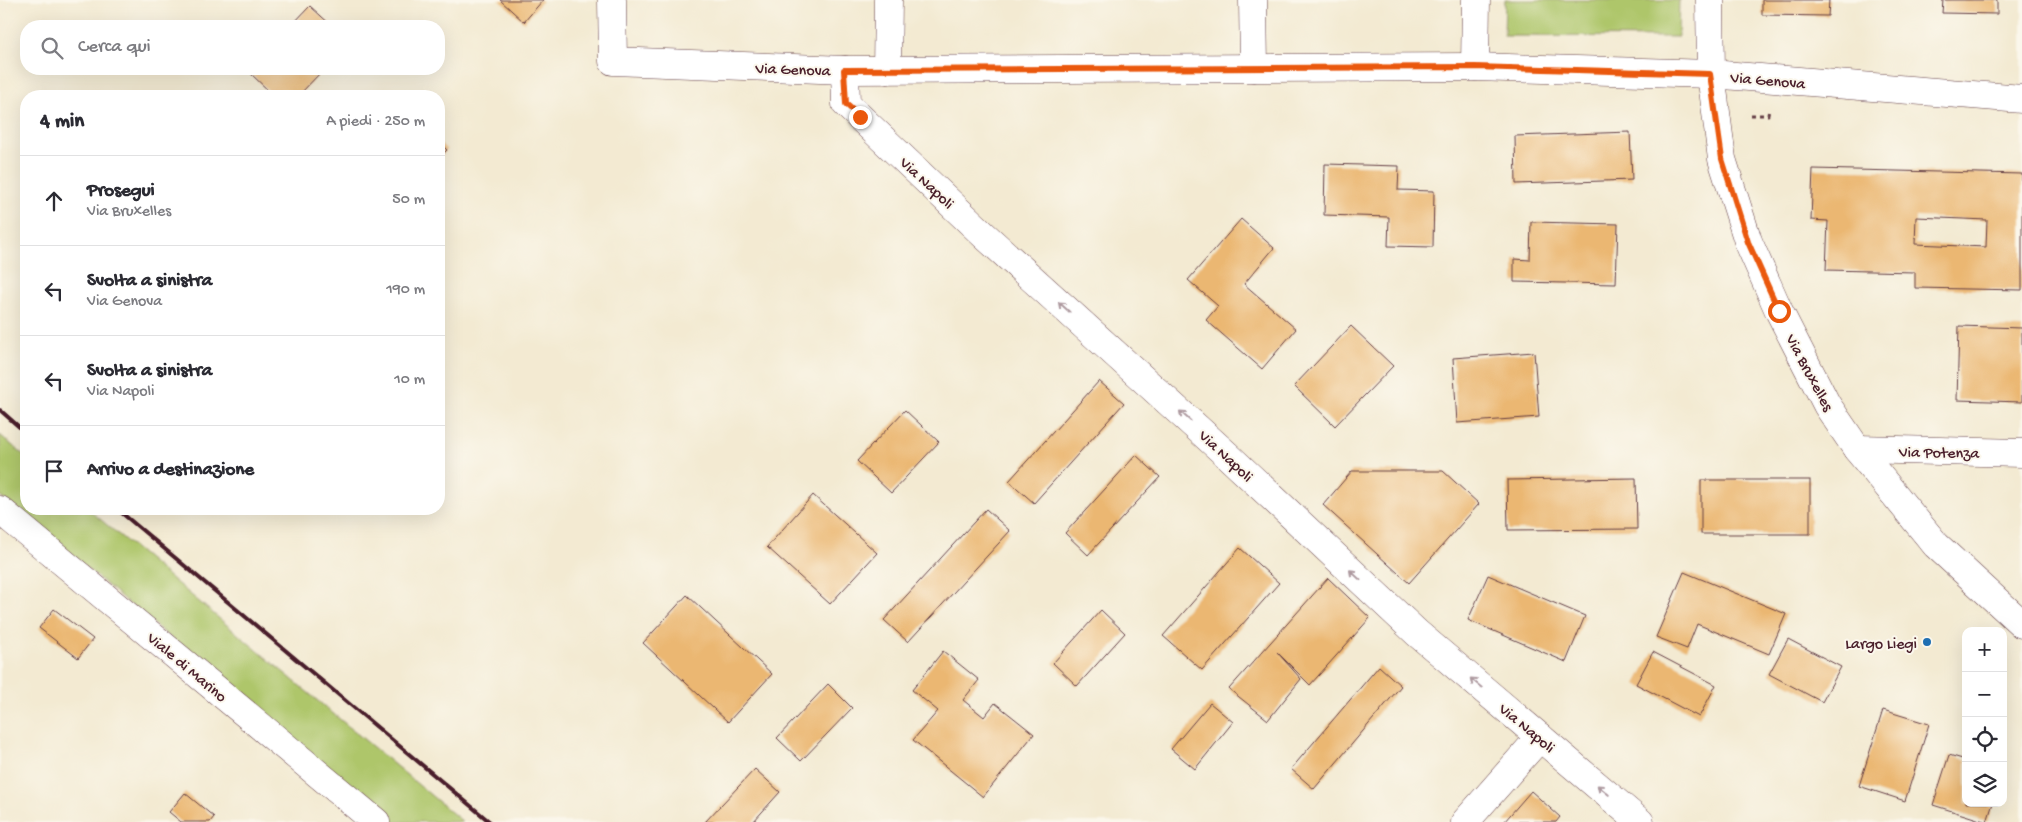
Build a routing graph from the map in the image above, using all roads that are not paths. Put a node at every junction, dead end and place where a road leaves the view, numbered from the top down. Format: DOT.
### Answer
graph roads {
  1 [pos="612,0"];
  2 [pos="888,0"];
  3 [pos="1253,0"];
  4 [pos="1476,0"];
  5 [pos="1710,0"];
  6 [pos="1475,67"];
  7 [pos="1254,68"];
  8 [pos="844,70"];
  9 [pos="887,70"];
  10 [pos="1710,74"];
  11 [pos="2022,99"];
  12 [pos="1857,449"];
  13 [pos="2022,452"];
  14 [pos="0,510"];
  15 [pos="2022,624"];
  16 [pos="1540,737"];
  17 [pos="376,822"];
  18 [pos="1465,822"];
  19 [pos="1640,822"];
  1 -- 8 [label="street, Via Genova"];
  2 -- 9 [label="street"];
  3 -- 7 [label="street"];
  4 -- 6 [label="street"];
  5 -- 10 [label="street, Via Bruxelles"];
  6 -- 7 [label="street, Via Genova"];
  6 -- 10 [label="street, Via Genova"];
  7 -- 9 [label="street, Via Genova"];
  8 -- 9 [label="street, Via Genova"];
  16 -- 8 [label="street, Via Napoli, one-way"];
  10 -- 11 [label="street, Via Genova"];
  10 -- 12 [label="street, Via Bruxelles"];
  12 -- 13 [label="street, Via Potenza"];
  12 -- 15 [label="street, Via Bruxelles"];
  14 -- 17 [label="street, Viale di Marino"];
  16 -- 18 [label="street"];
  19 -- 16 [label="street, Via Napoli, one-way"];
}
